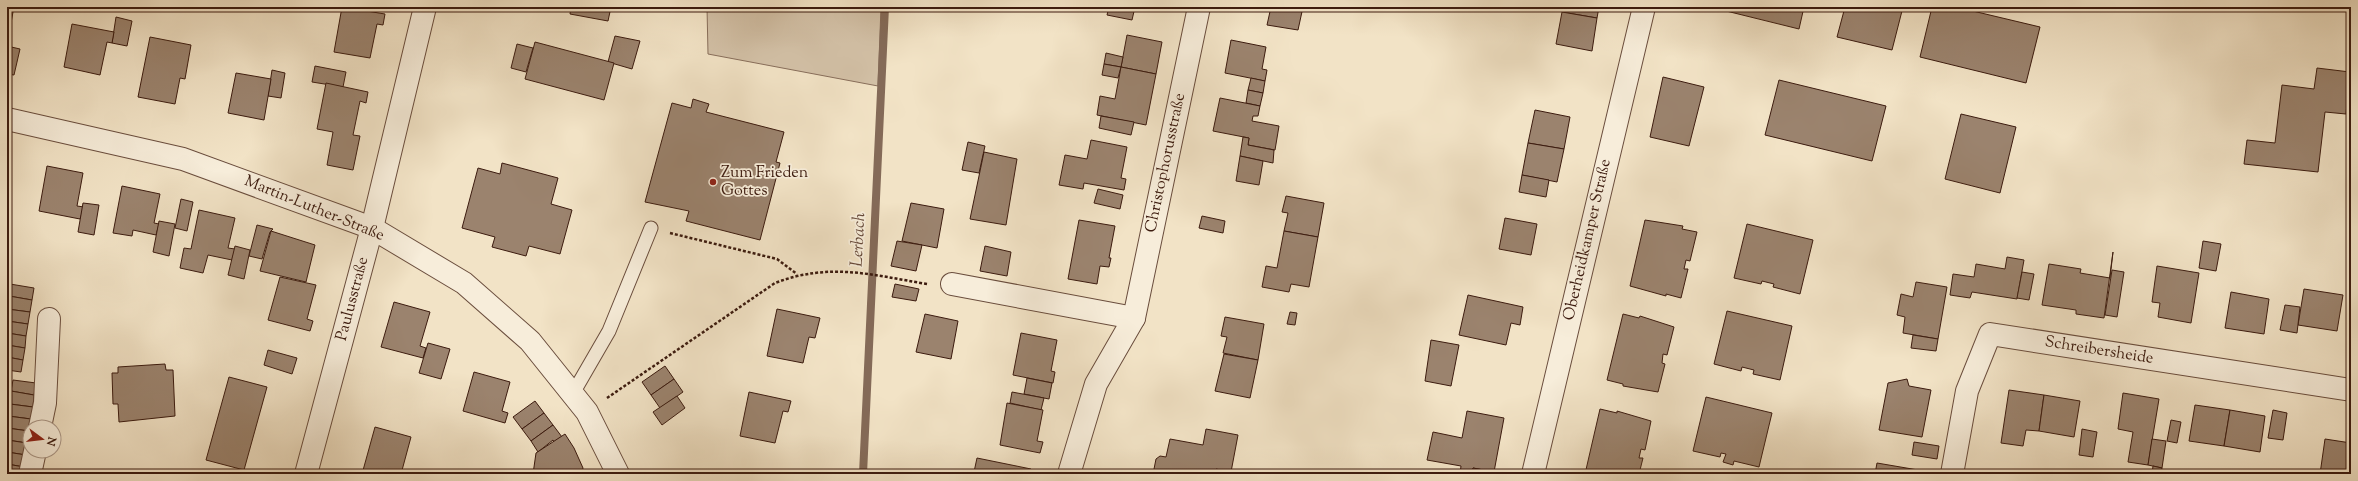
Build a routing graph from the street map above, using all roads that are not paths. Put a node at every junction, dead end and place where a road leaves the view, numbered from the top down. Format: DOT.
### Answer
graph roads {
  1 [pos="425,7"];
  2 [pos="1199,7"];
  3 [pos="1644,7"];
  4 [pos="7,119"];
  5 [pos="372,228"];
  6 [pos="651,228"];
  7 [pos="952,284"];
  8 [pos="1134,318"];
  9 [pos="49,319"];
  10 [pos="2351,390"];
  11 [pos="572,395"];
  12 [pos="42,419"];
  13 [pos="33,459"];
  14 [pos="30,474"];
  15 [pos="306,474"];
  16 [pos="618,474"];
  17 [pos="1070,474"];
  18 [pos="1533,474"];
  19 [pos="1952,474"];
  1 -- 5 [label="street, Paulusstraße"];
  2 -- 8 [label="street, Christophorusstraße"];
  3 -- 18 [label="street, Oberheidkamper Straße"];
  4 -- 5 [label="street, Martin-Luther-Straße"];
  5 -- 11 [label="street, Martin-Luther-Straße"];
  5 -- 15 [label="street, Paulusstraße"];
  6 -- 11 [label="lane"];
  7 -- 8 [label="street"];
  8 -- 17 [label="street, Christophorusstraße"];
  9 -- 12 [label="street"];
  10 -- 19 [label="street, Schreibersheide"];
  11 -- 16 [label="street, Martin-Luther-Straße"];
  13 -- 14 [label="street"];
}
